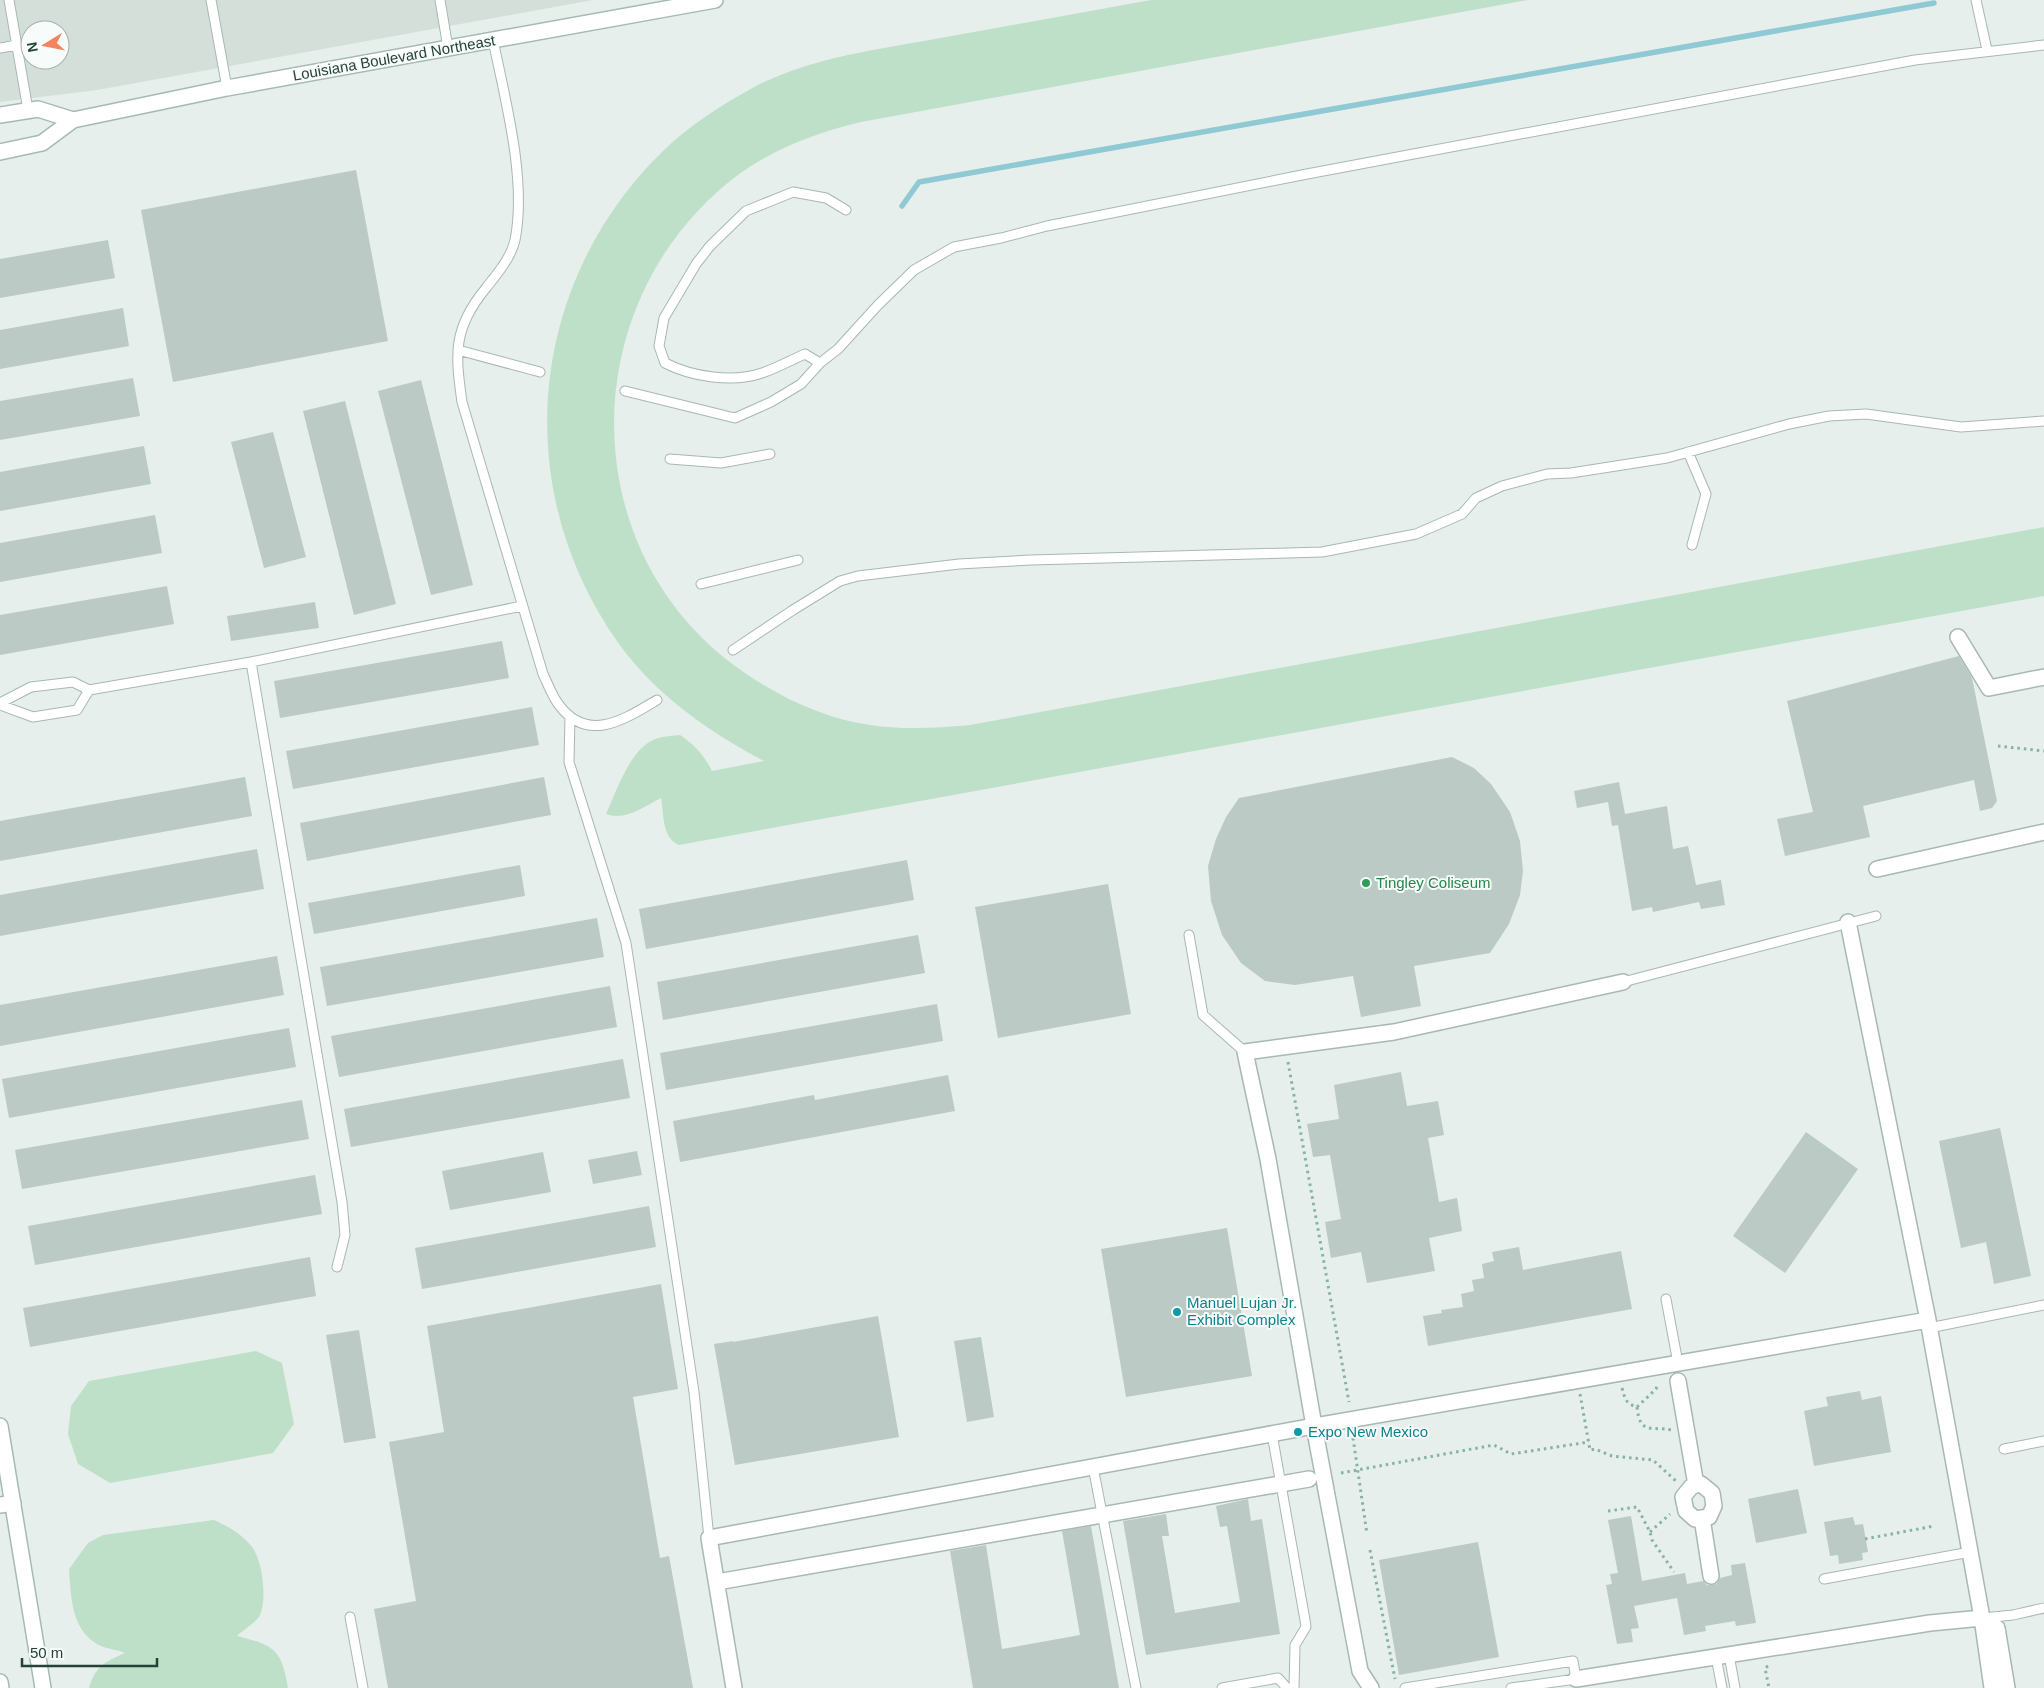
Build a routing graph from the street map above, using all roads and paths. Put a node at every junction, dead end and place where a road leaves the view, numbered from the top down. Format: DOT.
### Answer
graph roads {
  1 [pos="9,0"];
  2 [pos="211,0"];
  3 [pos="440,0"];
  4 [pos="715,0"];
  5 [pos="1976,0"];
  6 [pos="493,40"];
  7 [pos="17,45"];
  8 [pos="2044,45"];
  9 [pos="0,48"];
  10 [pos="448,48"];
  11 [pos="1987,50"];
  12 [pos="227,88"];
  13 [pos="28,110"];
  14 [pos="0,115"];
  15 [pos="73,120"];
  16 [pos="0,152"];
  17 [pos="846,210"];
  18 [pos="458,350"];
  19 [pos="820,363"];
  20 [pos="540,372"];
  21 [pos="625,391"];
  22 [pos="2044,421"];
  23 [pos="1688,452"];
  24 [pos="770,454"];
  25 [pos="670,459"];
  26 [pos="1692,545"];
  27 [pos="798,560"];
  28 [pos="701,584"];
  29 [pos="522,606"];
  30 [pos="1958,637"];
  31 [pos="733,650"];
  32 [pos="251,662"];
  33 [pos="2044,677"];
  34 [pos="89,690"];
  35 [pos="658,700"];
  36 [pos="0,704"];
  37 [pos="570,716"];
  38 [pos="1998,746"];
  39 [pos="2044,751"];
  40 [pos="2044,832"];
  41 [pos="1877,869"];
  42 [pos="1876,916"];
  43 [pos="1848,922"];
  44 [pos="1189,935"];
  45 [pos="1623,982"];
  46 [pos="1285,1047"];
  47 [pos="1245,1052"];
  48 [pos="337,1267"];
  49 [pos="1666,1299"];
  50 [pos="2044,1305"];
  51 [pos="1929,1324"];
  52 [pos="1678,1363"];
  53 [pos="1655,1367"];
  54 [pos="1620,1373"];
  55 [pos="1578,1380"];
  56 [pos="1678,1381"];
  57 [pos="1350,1402"];
  58 [pos="1637,1407"];
  59 [pos="0,1426"];
  60 [pos="1314,1426"];
  61 [pos="1272,1434"];
  62 [pos="1687,1434"];
  63 [pos="1354,1438"];
  64 [pos="2044,1441"];
  65 [pos="1589,1442"];
  66 [pos="2004,1449"];
  67 [pos="1093,1467"];
  68 [pos="1358,1470"];
  69 [pos="1341,1473"];
  70 [pos="1309,1479"];
  71 [pos="1282,1484"];
  72 [pos="1692,1489"];
  73 [pos="6,1504"];
  74 [pos="1608,1511"];
  75 [pos="1102,1514"];
  76 [pos="1702,1518"];
  77 [pos="1934,1526"];
  78 [pos="1367,1534"];
  79 [pos="709,1538"];
  80 [pos="1866,1539"];
  81 [pos="1370,1550"];
  82 [pos="1970,1552"];
  83 [pos="1674,1572"];
  84 [pos="1711,1576"];
  85 [pos="1824,1579"];
  86 [pos="717,1582"];
  87 [pos="2044,1608"];
  88 [pos="350,1617"];
  89 [pos="1982,1618"];
  90 [pos="1722,1656"];
  91 [pos="1775,1663"];
  92 [pos="1576,1679"];
  93 [pos="0,1682"];
  94 [pos="1444,1682"];
  95 [pos="1,1688"];
  96 [pos="43,1688"];
  97 [pos="363,1688"];
  98 [pos="734,1688"];
  99 [pos="1136,1688"];
  100 [pos="1222,1688"];
  101 [pos="1287,1688"];
  102 [pos="1294,1688"];
  103 [pos="1371,1688"];
  104 [pos="1397,1688"];
  105 [pos="1405,1688"];
  106 [pos="1454,1688"];
  107 [pos="1511,1688"];
  108 [pos="1722,1688"];
  109 [pos="1735,1688"];
  110 [pos="1769,1688"];
  111 [pos="1992,1688"];
  112 [pos="2007,1688"];
  1 -- 7 [label="lane"];
  2 -- 12 [label="lane"];
  3 -- 10 [label="lane"];
  4 -- 6 [label="street, Louisiana Boulevard Northeast"];
  5 -- 11 [label="lane"];
  6 -- 10 [label="street, Louisiana Boulevard Northeast"];
  6 -- 18 [label="lane"];
  7 -- 9 [label="lane"];
  7 -- 13 [label="lane"];
  8 -- 11 [label="lane"];
  10 -- 12 [label="street, Louisiana Boulevard Northeast"];
  11 -- 19 [label="lane"];
  12 -- 15 [label="street, Louisiana Boulevard Northeast"];
  13 -- 14 [label="street, Louisiana Boulevard Northeast"];
  13 -- 15 [label="street, Louisiana Boulevard Northeast"];
  15 -- 16 [label="street, Louisiana Boulevard Northeast"];
  17 -- 19 [label="lane"];
  18 -- 20 [label="lane"];
  18 -- 29 [label="lane"];
  19 -- 21 [label="lane"];
  22 -- 23 [label="lane"];
  23 -- 26 [label="lane"];
  23 -- 31 [label="lane"];
  24 -- 25 [label="lane"];
  27 -- 28 [label="lane"];
  29 -- 32 [label="lane"];
  29 -- 37 [label="lane"];
  30 -- 33 [label="street"];
  32 -- 34 [label="lane"];
  32 -- 48 [label="lane"];
  34 -- 36 [label="lane"];
  34 -- 36 [label="lane"];
  35 -- 37 [label="lane"];
  37 -- 79 [label="lane"];
  38 -- 39 [label="path"];
  40 -- 41 [label="street"];
  42 -- 43 [label="lane"];
  43 -- 45 [label="lane"];
  43 -- 51 [label="street"];
  44 -- 47 [label="lane"];
  45 -- 46 [label="street"];
  46 -- 47 [label="street"];
  46 -- 57 [label="path"];
  47 -- 60 [label="street"];
  49 -- 52 [label="lane"];
  50 -- 51 [label="lane"];
  51 -- 52 [label="street"];
  51 -- 82 [label="street"];
  52 -- 53 [label="street"];
  53 -- 54 [label="street"];
  53 -- 58 [label="path"];
  54 -- 55 [label="street"];
  54 -- 58 [label="path"];
  55 -- 60 [label="street"];
  55 -- 65 [label="path"];
  56 -- 62 [label="street"];
  58 -- 62 [label="path"];
  59 -- 73 [label="street"];
  60 -- 61 [label="street"];
  60 -- 103 [label="street"];
  61 -- 67 [label="street"];
  61 -- 71 [label="lane"];
  62 -- 72 [label="street"];
  63 -- 68 [label="path"];
  64 -- 66 [label="lane"];
  65 -- 68 [label="path"];
  65 -- 72 [label="path"];
  67 -- 75 [label="lane"];
  67 -- 79 [label="street"];
  68 -- 69 [label="path"];
  68 -- 78 [label="path"];
  70 -- 71 [label="street"];
  71 -- 75 [label="street"];
  71 -- 102 [label="lane"];
  72 -- 76 [label="street"];
  72 -- 76 [label="street"];
  73 -- 96 [label="street"];
  74 -- 83 [label="path"];
  75 -- 86 [label="street"];
  75 -- 99 [label="lane"];
  76 -- 84 [label="street"];
  77 -- 80 [label="path"];
  79 -- 86 [label="street"];
  81 -- 104 [label="path"];
  82 -- 85 [label="lane"];
  82 -- 89 [label="street"];
  86 -- 98 [label="street"];
  87 -- 89 [label="lane"];
  88 -- 97 [label="lane"];
  89 -- 90 [label="street"];
  89 -- 111 [label="street"];
  89 -- 112 [label="street"];
  90 -- 92 [label="street"];
  90 -- 108 [label="lane"];
  90 -- 109 [label="lane"];
  91 -- 110 [label="path"];
  92 -- 94 [label="lane"];
  92 -- 107 [label="lane"];
  93 -- 95 [label="street"];
  94 -- 105 [label="lane"];
  94 -- 106 [label="lane"];
  100 -- 101 [label="lane"];
}
